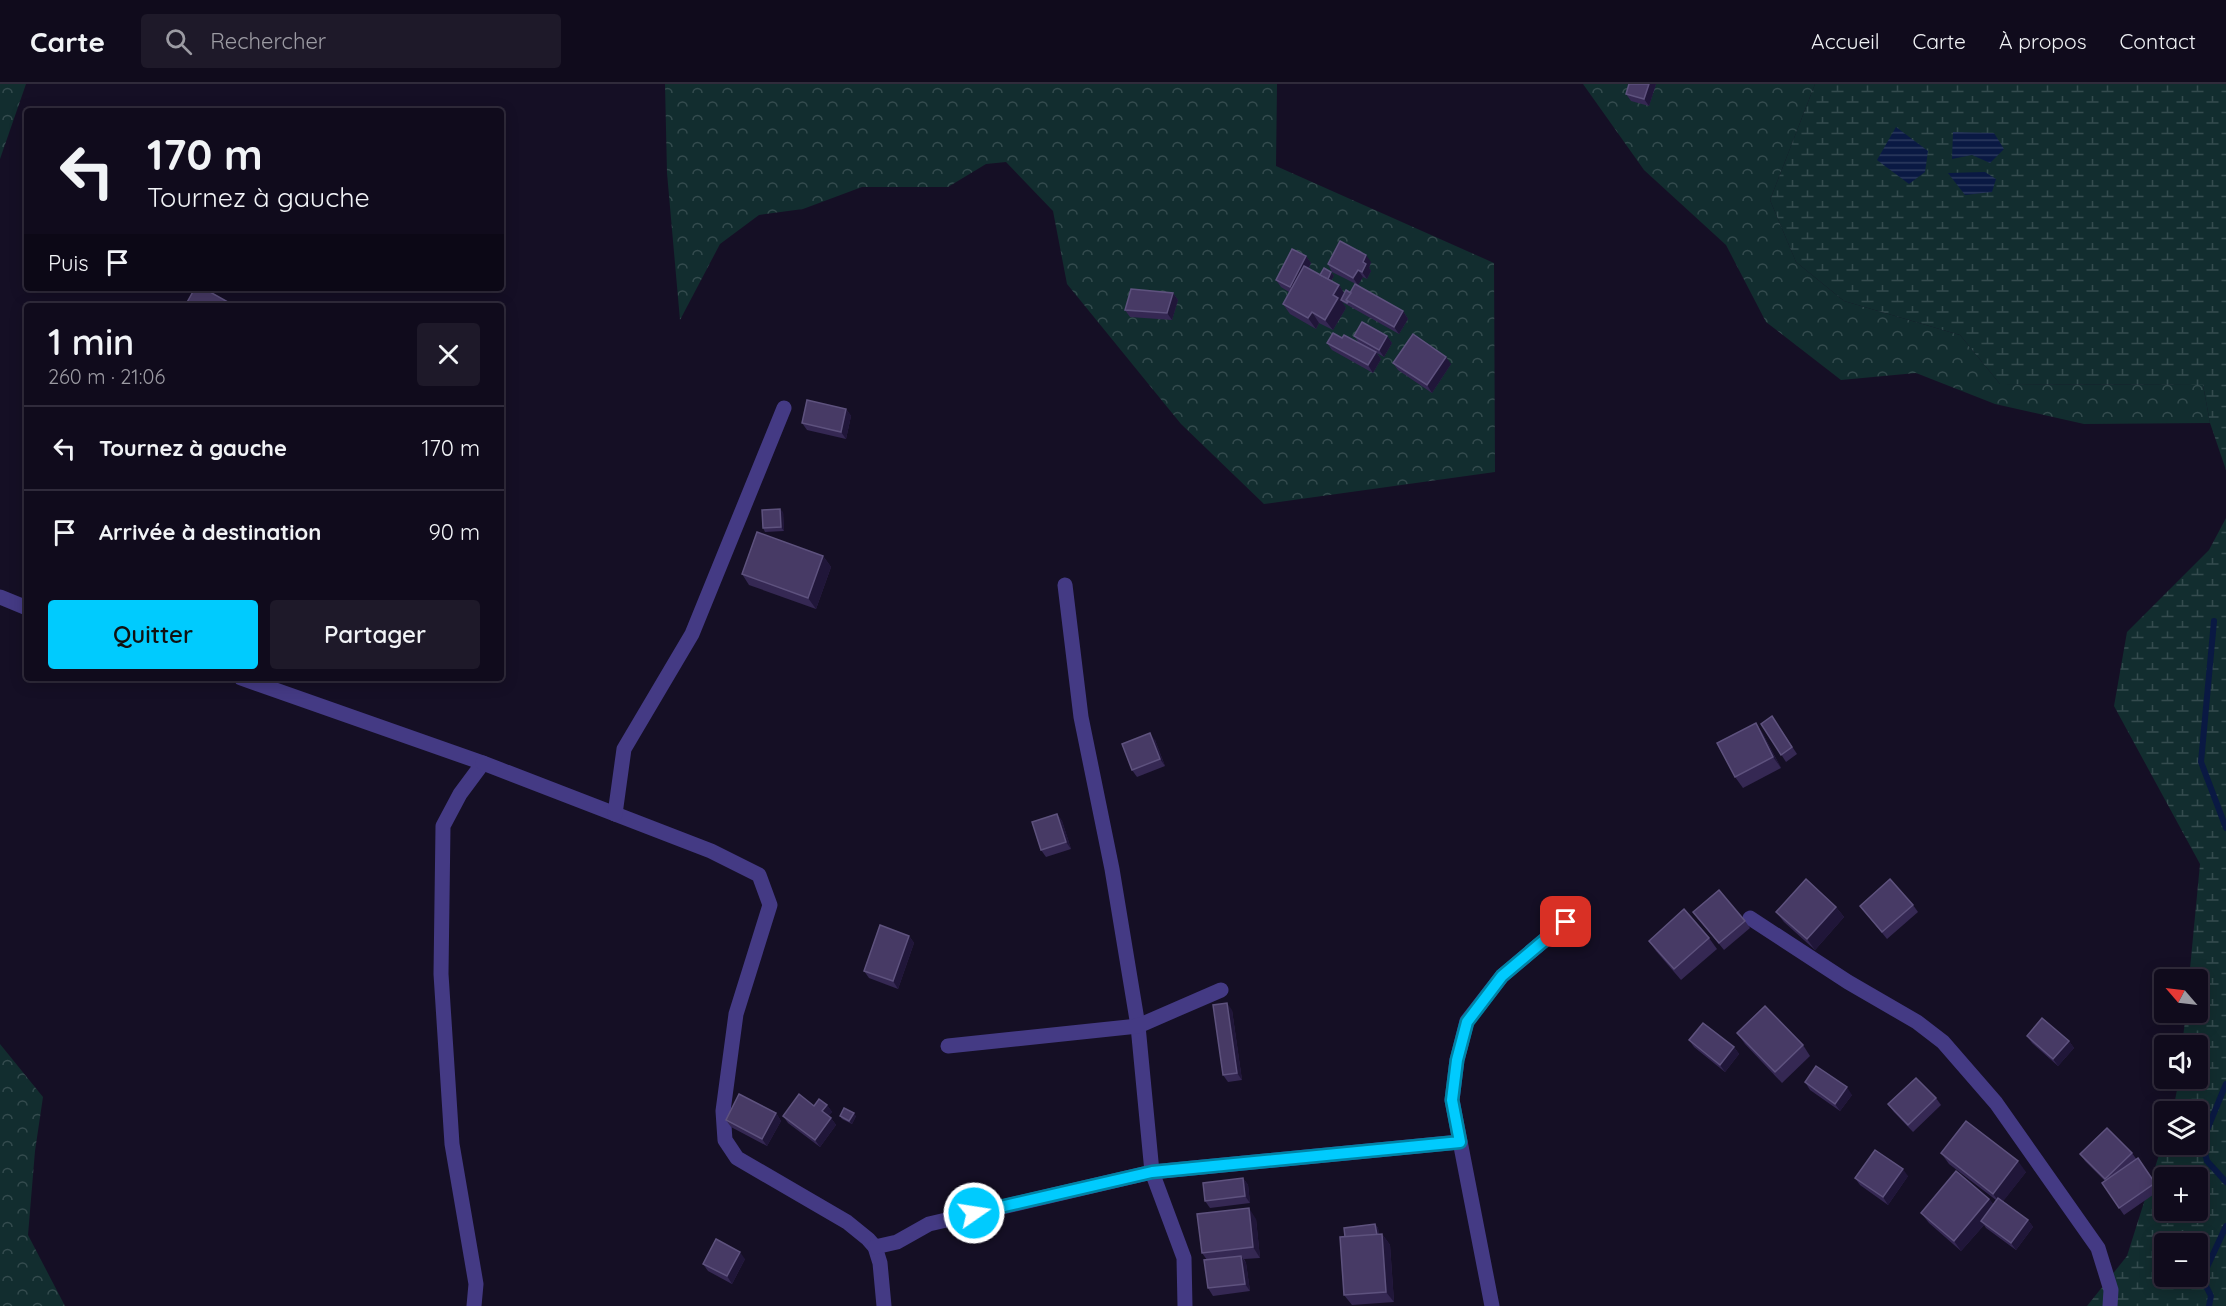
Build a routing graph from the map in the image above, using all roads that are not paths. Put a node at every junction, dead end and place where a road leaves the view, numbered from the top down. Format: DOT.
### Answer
graph roads {
  1 [pos="784,408"];
  2 [pos="1065,585"];
  3 [pos="0,597"];
  4 [pos="24,607"];
  5 [pos="251,681"];
  6 [pos="483,763"];
  7 [pos="615,814"];
  8 [pos="1750,918"];
  9 [pos="1566,922"];
  10 [pos="1221,990"];
  11 [pos="1138,1026"];
  12 [pos="948,1046"];
  13 [pos="1460,1142"];
  14 [pos="1152,1172"];
  15 [pos="875,1247"];
  16 [pos="474,1306"];
  17 [pos="884,1306"];
  18 [pos="1185,1306"];
  19 [pos="1492,1306"];
  20 [pos="2110,1306"];
  1 -- 7 [label="street"];
  2 -- 11 [label="street"];
  3 -- 4 [label="street"];
  5 -- 6 [label="street"];
  6 -- 7 [label="street"];
  6 -- 16 [label="street"];
  7 -- 15 [label="street"];
  8 -- 20 [label="street"];
  9 -- 13 [label="street"];
  10 -- 11 [label="street"];
  11 -- 12 [label="street"];
  11 -- 14 [label="street"];
  13 -- 14 [label="street"];
  13 -- 19 [label="street"];
  14 -- 15 [label="street"];
  14 -- 18 [label="street"];
  15 -- 17 [label="street"];
}
